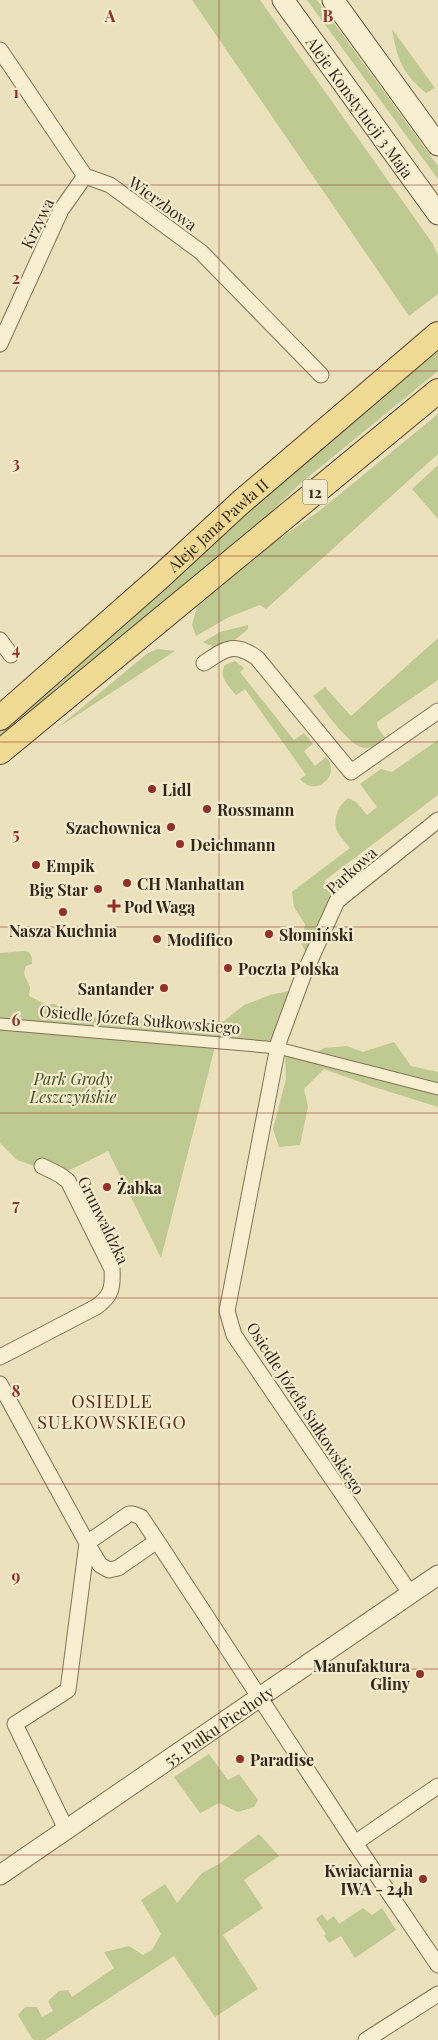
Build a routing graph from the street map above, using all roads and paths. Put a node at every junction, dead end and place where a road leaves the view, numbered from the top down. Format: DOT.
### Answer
graph roads {
  1 [pos="283,0"];
  2 [pos="333,0"];
  3 [pos="0,50"];
  4 [pos="438,145"];
  5 [pos="85,176"];
  6 [pos="438,214"];
  7 [pos="7,311"];
  8 [pos="438,334"];
  9 [pos="0,344"];
  10 [pos="321,375"];
  11 [pos="438,390"];
  12 [pos="0,640"];
  13 [pos="11,655"];
  14 [pos="204,663"];
  15 [pos="438,712"];
  16 [pos="0,718"];
  17 [pos="0,752"];
  18 [pos="438,820"];
  19 [pos="0,1024"];
  20 [pos="278,1048"];
  21 [pos="438,1089"];
  22 [pos="42,1166"];
  23 [pos="0,1357"];
  24 [pos="0,1384"];
  25 [pos="158,1541"];
  26 [pos="87,1543"];
  27 [pos="438,1575"];
  28 [pos="410,1593"];
  29 [pos="260,1699"];
  30 [pos="438,1786"];
  31 [pos="67,1831"];
  32 [pos="355,1843"];
  33 [pos="0,1875"];
  34 [pos="438,1964"];
  35 [pos="438,1994"];
  36 [pos="366,2040"];
  1 -- 6 [label="main road, Aleje Konstytucji 3 Maja"];
  2 -- 4 [label="main road"];
  3 -- 5 [label="street"];
  5 -- 7 [label="street, Krzywa"];
  5 -- 10 [label="street, Wierzbowa"];
  7 -- 9 [label="street, Krzywa"];
  8 -- 16 [label="main road, Aleje Jana Pawła II / 12"];
  11 -- 17 [label="main road, 12"];
  12 -- 13 [label="street"];
  14 -- 15 [label="street"];
  18 -- 20 [label="street, Parkowa"];
  19 -- 20 [label="street, Osiedle Józefa Sułkowskiego"];
  20 -- 21 [label="street, Osiedle Józefa Sułkowskiego"];
  20 -- 28 [label="street, Osiedle Józefa Sułkowskiego"];
  22 -- 23 [label="street, Grunwaldzka"];
  24 -- 26 [label="street"];
  25 -- 26 [label="street"];
  25 -- 26 [label="street"];
  25 -- 29 [label="street"];
  26 -- 31 [label="street"];
  27 -- 28 [label="street, 55. Pułku Piechoty"];
  28 -- 29 [label="street, 55. Pułku Piechoty"];
  29 -- 31 [label="street, 55. Pułku Piechoty"];
  29 -- 32 [label="street"];
  30 -- 32 [label="street"];
  31 -- 33 [label="street, 55. Pułku Piechoty"];
  32 -- 34 [label="street"];
  35 -- 36 [label="street"];
}
